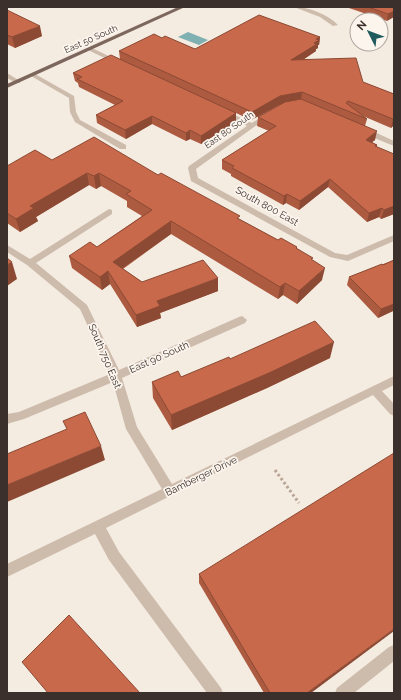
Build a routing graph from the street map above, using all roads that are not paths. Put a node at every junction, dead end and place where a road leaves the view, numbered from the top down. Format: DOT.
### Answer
graph roads {
  1 [pos="182,7"];
  2 [pos="296,7"];
  3 [pos="335,25"];
  4 [pos="90,49"];
  5 [pos="125,66"];
  6 [pos="7,75"];
  7 [pos="33,75"];
  8 [pos="18,82"];
  9 [pos="7,86"];
  10 [pos="216,109"];
  11 [pos="276,110"];
  12 [pos="251,126"];
  13 [pos="358,129"];
  14 [pos="394,144"];
  15 [pos="123,147"];
  16 [pos="192,168"];
  17 [pos="109,212"];
  18 [pos="394,238"];
  19 [pos="7,248"];
  20 [pos="30,264"];
  21 [pos="242,320"];
  22 [pos="116,376"];
  23 [pos="394,380"];
  24 [pos="374,390"];
  25 [pos="394,411"];
  26 [pos="7,419"];
  27 [pos="170,491"];
  28 [pos="98,526"];
  29 [pos="7,571"];
  30 [pos="394,652"];
  31 [pos="216,693"];
  32 [pos="342,693"];
  1 -- 4 [label="main road, East 50 South"];
  2 -- 3 [label="street"];
  4 -- 5 [label="street"];
  4 -- 7 [label="main road, East 50 South"];
  6 -- 8 [label="street"];
  7 -- 8 [label="main road, East 50 South"];
  7 -- 15 [label="street"];
  8 -- 9 [label="main road, East 50 South"];
  10 -- 12 [label="street"];
  11 -- 12 [label="street, East 80 South"];
  12 -- 16 [label="street, East 80 South"];
  13 -- 14 [label="street"];
  16 -- 18 [label="street, South 800 East"];
  17 -- 20 [label="street"];
  19 -- 20 [label="street, South 750 East"];
  20 -- 22 [label="street, South 750 East"];
  21 -- 22 [label="street, East 90 South"];
  22 -- 26 [label="street, East 90 South"];
  22 -- 27 [label="street, South 750 East"];
  23 -- 24 [label="street, Bamberger Drive"];
  24 -- 25 [label="street"];
  24 -- 27 [label="street, Bamberger Drive"];
  27 -- 28 [label="street, Bamberger Drive"];
  28 -- 29 [label="street, Bamberger Drive"];
  28 -- 31 [label="street"];
  30 -- 32 [label="street"];
}
